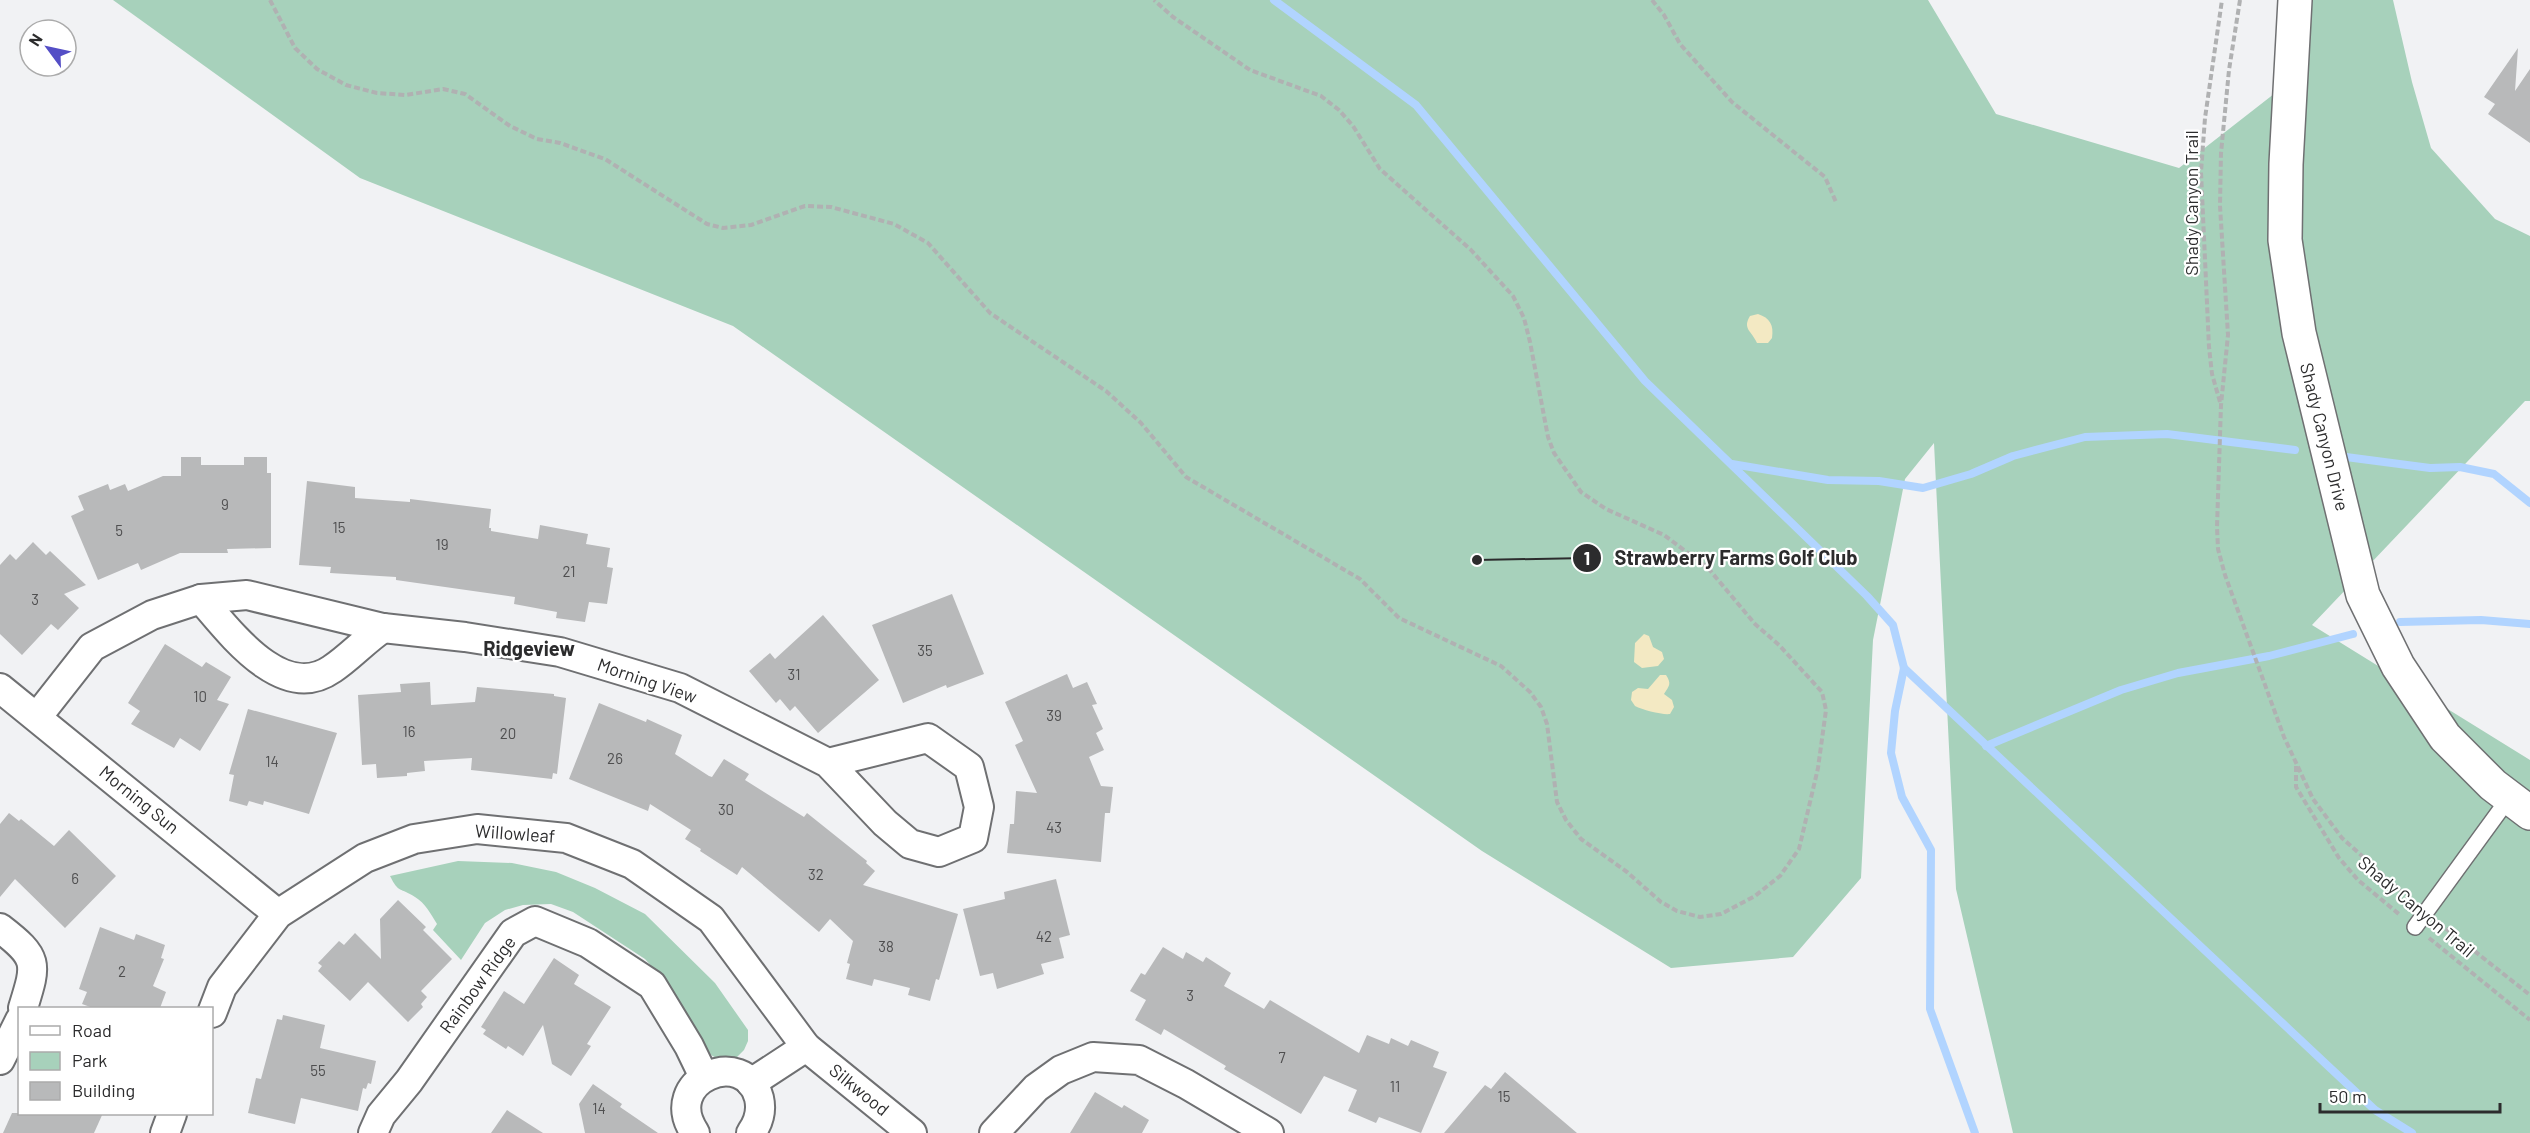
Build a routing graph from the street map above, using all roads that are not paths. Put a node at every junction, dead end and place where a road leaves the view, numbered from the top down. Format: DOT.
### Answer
graph roads {
  1 [pos="2295,0"];
  2 [pos="201,599"];
  3 [pos="383,628"];
  4 [pos="0,688"];
  5 [pos="37,717"];
  6 [pos="828,763"];
  7 [pos="2520,805"];
  8 [pos="278,914"];
  9 [pos="2415,927"];
  10 [pos="0,928"];
  11 [pos="23,1007"];
  12 [pos="213,1010"];
  13 [pos="18,1024"];
  14 [pos="806,1047"];
  15 [pos="0,1060"];
  16 [pos="704,1077"];
  17 [pos="751,1083"];
  18 [pos="171,1115"];
  19 [pos="165,1133"];
  20 [pos="373,1133"];
  21 [pos="695,1133"];
  22 [pos="751,1133"];
  23 [pos="912,1133"];
  24 [pos="994,1133"];
  25 [pos="1269,1133"];
  1 -- 7 [label="street, Shady Canyon Drive"];
  2 -- 3 [label="street, Morning View"];
  2 -- 3 [label="street"];
  2 -- 5 [label="street, Morning View"];
  3 -- 6 [label="street, Morning View"];
  4 -- 5 [label="street, Morning Sun"];
  5 -- 8 [label="street, Morning Sun"];
  6 -- 6 [label="street, Morning View"];
  7 -- 9 [label="lane"];
  8 -- 12 [label="street, Willowleaf"];
  8 -- 14 [label="street, Willowleaf"];
  10 -- 11 [label="street"];
  13 -- 15 [label="street"];
  14 -- 17 [label="street"];
  14 -- 23 [label="street, Silkwood"];
  16 -- 17 [label="street"];
  16 -- 20 [label="street, Rainbow Ridge"];
  16 -- 21 [label="street"];
  17 -- 22 [label="street"];
  18 -- 19 [label="street"];
  24 -- 25 [label="street"];
}
